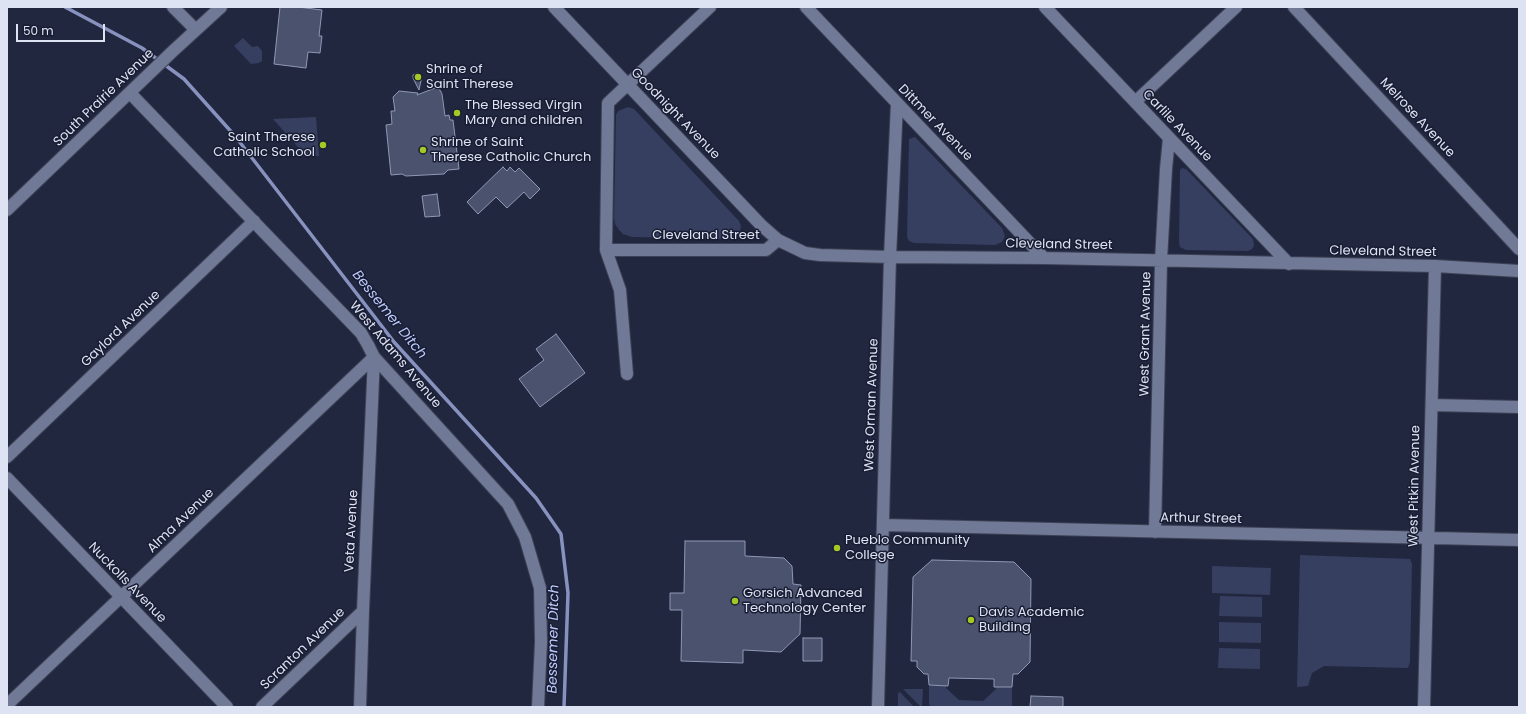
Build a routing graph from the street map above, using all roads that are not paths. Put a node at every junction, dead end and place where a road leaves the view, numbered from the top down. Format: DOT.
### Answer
graph roads {
  1 [pos="173,7"];
  2 [pos="221,7"];
  3 [pos="554,7"];
  4 [pos="710,7"];
  5 [pos="806,7"];
  6 [pos="1045,7"];
  7 [pos="1236,7"];
  8 [pos="1294,7"];
  9 [pos="196,30"];
  10 [pos="628,85"];
  11 [pos="133,89"];
  12 [pos="1135,102"];
  13 [pos="897,103"];
  14 [pos="1169,138"];
  15 [pos="7,210"];
  16 [pos="254,221"];
  17 [pos="778,240"];
  18 [pos="1519,249"];
  19 [pos="606,250"];
  20 [pos="890,257"];
  21 [pos="1044,258"];
  22 [pos="1162,261"];
  23 [pos="1289,264"];
  24 [pos="1435,266"];
  25 [pos="1519,271"];
  26 [pos="374,357"];
  27 [pos="627,374"];
  28 [pos="1432,405"];
  29 [pos="1519,407"];
  30 [pos="7,457"];
  31 [pos="7,478"];
  32 [pos="883,525"];
  33 [pos="1155,532"];
  34 [pos="1428,537"];
  35 [pos="1519,540"];
  36 [pos="122,597"];
  37 [pos="363,611"];
  38 [pos="7,705"];
  39 [pos="227,707"];
  40 [pos="262,707"];
  41 [pos="360,707"];
  42 [pos="538,707"];
  43 [pos="878,707"];
  44 [pos="1424,707"];
  1 -- 9 [label="street"];
  2 -- 9 [label="street, South Prairie Avenue"];
  3 -- 10 [label="street, Goodnight Avenue"];
  4 -- 10 [label="street"];
  5 -- 13 [label="street, Dittmer Avenue"];
  6 -- 12 [label="street, Carlile Avenue"];
  7 -- 12 [label="street"];
  8 -- 18 [label="street, Melrose Avenue"];
  9 -- 11 [label="street, South Prairie Avenue"];
  10 -- 17 [label="street, Goodnight Avenue"];
  10 -- 19 [label="street"];
  11 -- 15 [label="street, South Prairie Avenue"];
  11 -- 16 [label="street, West Adams Avenue"];
  12 -- 14 [label="street, Carlile Avenue"];
  13 -- 20 [label="street, West Orman Avenue"];
  13 -- 21 [label="street, Dittmer Avenue"];
  14 -- 22 [label="street, West Grant Avenue"];
  14 -- 23 [label="street, Carlile Avenue"];
  16 -- 26 [label="street, West Adams Avenue"];
  16 -- 30 [label="street, Gaylord Avenue"];
  17 -- 19 [label="street, Cleveland Street"];
  17 -- 20 [label="street, Cleveland Street"];
  19 -- 27 [label="street"];
  20 -- 21 [label="street, Cleveland Street"];
  20 -- 32 [label="street, West Orman Avenue"];
  21 -- 22 [label="street, Cleveland Street"];
  22 -- 23 [label="street, Cleveland Street"];
  22 -- 33 [label="street, West Grant Avenue"];
  23 -- 24 [label="street, Cleveland Street"];
  24 -- 25 [label="street, Cleveland Street"];
  24 -- 28 [label="street, West Pitkin Avenue"];
  26 -- 36 [label="street, Alma Avenue"];
  26 -- 37 [label="street, Veta Avenue"];
  26 -- 42 [label="street, West Adams Avenue"];
  28 -- 29 [label="street"];
  28 -- 34 [label="street, West Pitkin Avenue"];
  31 -- 36 [label="street, Nuckolls Avenue"];
  32 -- 33 [label="street, Arthur Street"];
  32 -- 43 [label="street, West Orman Avenue"];
  33 -- 34 [label="street, Arthur Street"];
  34 -- 35 [label="street, Arthur Street"];
  34 -- 44 [label="street, West Pitkin Avenue"];
  36 -- 38 [label="street, Alma Avenue"];
  36 -- 39 [label="street, Nuckolls Avenue"];
  37 -- 40 [label="street, Scranton Avenue"];
  37 -- 41 [label="street, Veta Avenue"];
}
